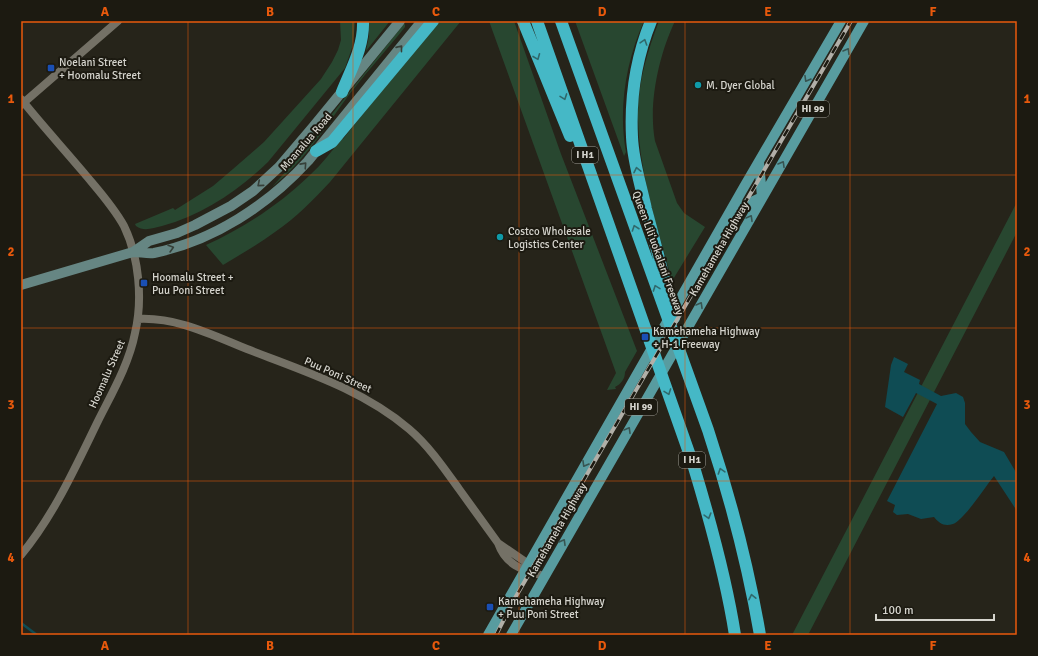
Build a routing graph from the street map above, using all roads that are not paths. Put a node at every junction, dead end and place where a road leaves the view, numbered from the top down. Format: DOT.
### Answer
graph roads {
  1 [pos="118,21"];
  2 [pos="362,21"];
  3 [pos="400,21"];
  4 [pos="422,21"];
  5 [pos="433,21"];
  6 [pos="523,21"];
  7 [pos="537,21"];
  8 [pos="561,21"];
  9 [pos="652,21"];
  10 [pos="840,21"];
  11 [pos="864,21"];
  12 [pos="342,92"];
  13 [pos="22,102"];
  14 [pos="316,151"];
  15 [pos="758,162"];
  16 [pos="762,198"];
  17 [pos="730,212"];
  18 [pos="133,252"];
  19 [pos="21,285"];
  20 [pos="632,289"];
  21 [pos="138,318"];
  22 [pos="693,391"];
  23 [pos="21,555"];
  24 [pos="527,566"];
  25 [pos="544,576"];
  26 [pos="488,635"];
  27 [pos="511,635"];
  28 [pos="735,635"];
  29 [pos="760,635"];
  1 -- 13 [label="street"];
  2 -- 12 [label="highway"];
  3 -- 12 [label="main road, Moanalua Road"];
  14 -- 4 [label="main road, Moanalua Road, one-way"];
  5 -- 14 [label="highway"];
  6 -- 20 [label="highway, one-way"];
  7 -- 20 [label="highway, I H1, one-way"];
  22 -- 8 [label="highway, Queen Liliʻuokalani Freeway / I H1, one-way"];
  22 -- 9 [label="highway, one-way"];
  10 -- 15 [label="main road, Kamehameha Highway / HI 99, one-way"];
  16 -- 11 [label="main road, Kamehameha Highway / HI 99, one-way"];
  12 -- 18 [label="main road, Moanalua Road, one-way"];
  13 -- 18 [label="street, Hoomalu Street"];
  18 -- 14 [label="main road, Moanalua Road, one-way"];
  15 -- 16 [label="main road"];
  15 -- 17 [label="main road, Kamehameha Highway / HI 99"];
  16 -- 17 [label="main road"];
  25 -- 16 [label="main road, Kamehameha Highway / HI 99, one-way"];
  17 -- 24 [label="main road, Kamehameha Highway / HI 99, one-way"];
  18 -- 19 [label="main road, Moanalua Road"];
  18 -- 21 [label="street, Hoomalu Street"];
  20 -- 28 [label="highway, I H1, one-way"];
  21 -- 23 [label="street, Hoomalu Street"];
  21 -- 24 [label="street, Puu Poni Street"];
  29 -- 22 [label="highway, Queen Liliʻuokalani Freeway / I H1, one-way"];
  24 -- 25 [label="street, Puu Poni Street"];
  24 -- 26 [label="main road, Kamehameha Highway / HI 99"];
  25 -- 27 [label="main road, Kamehameha Highway / HI 99"];
}
